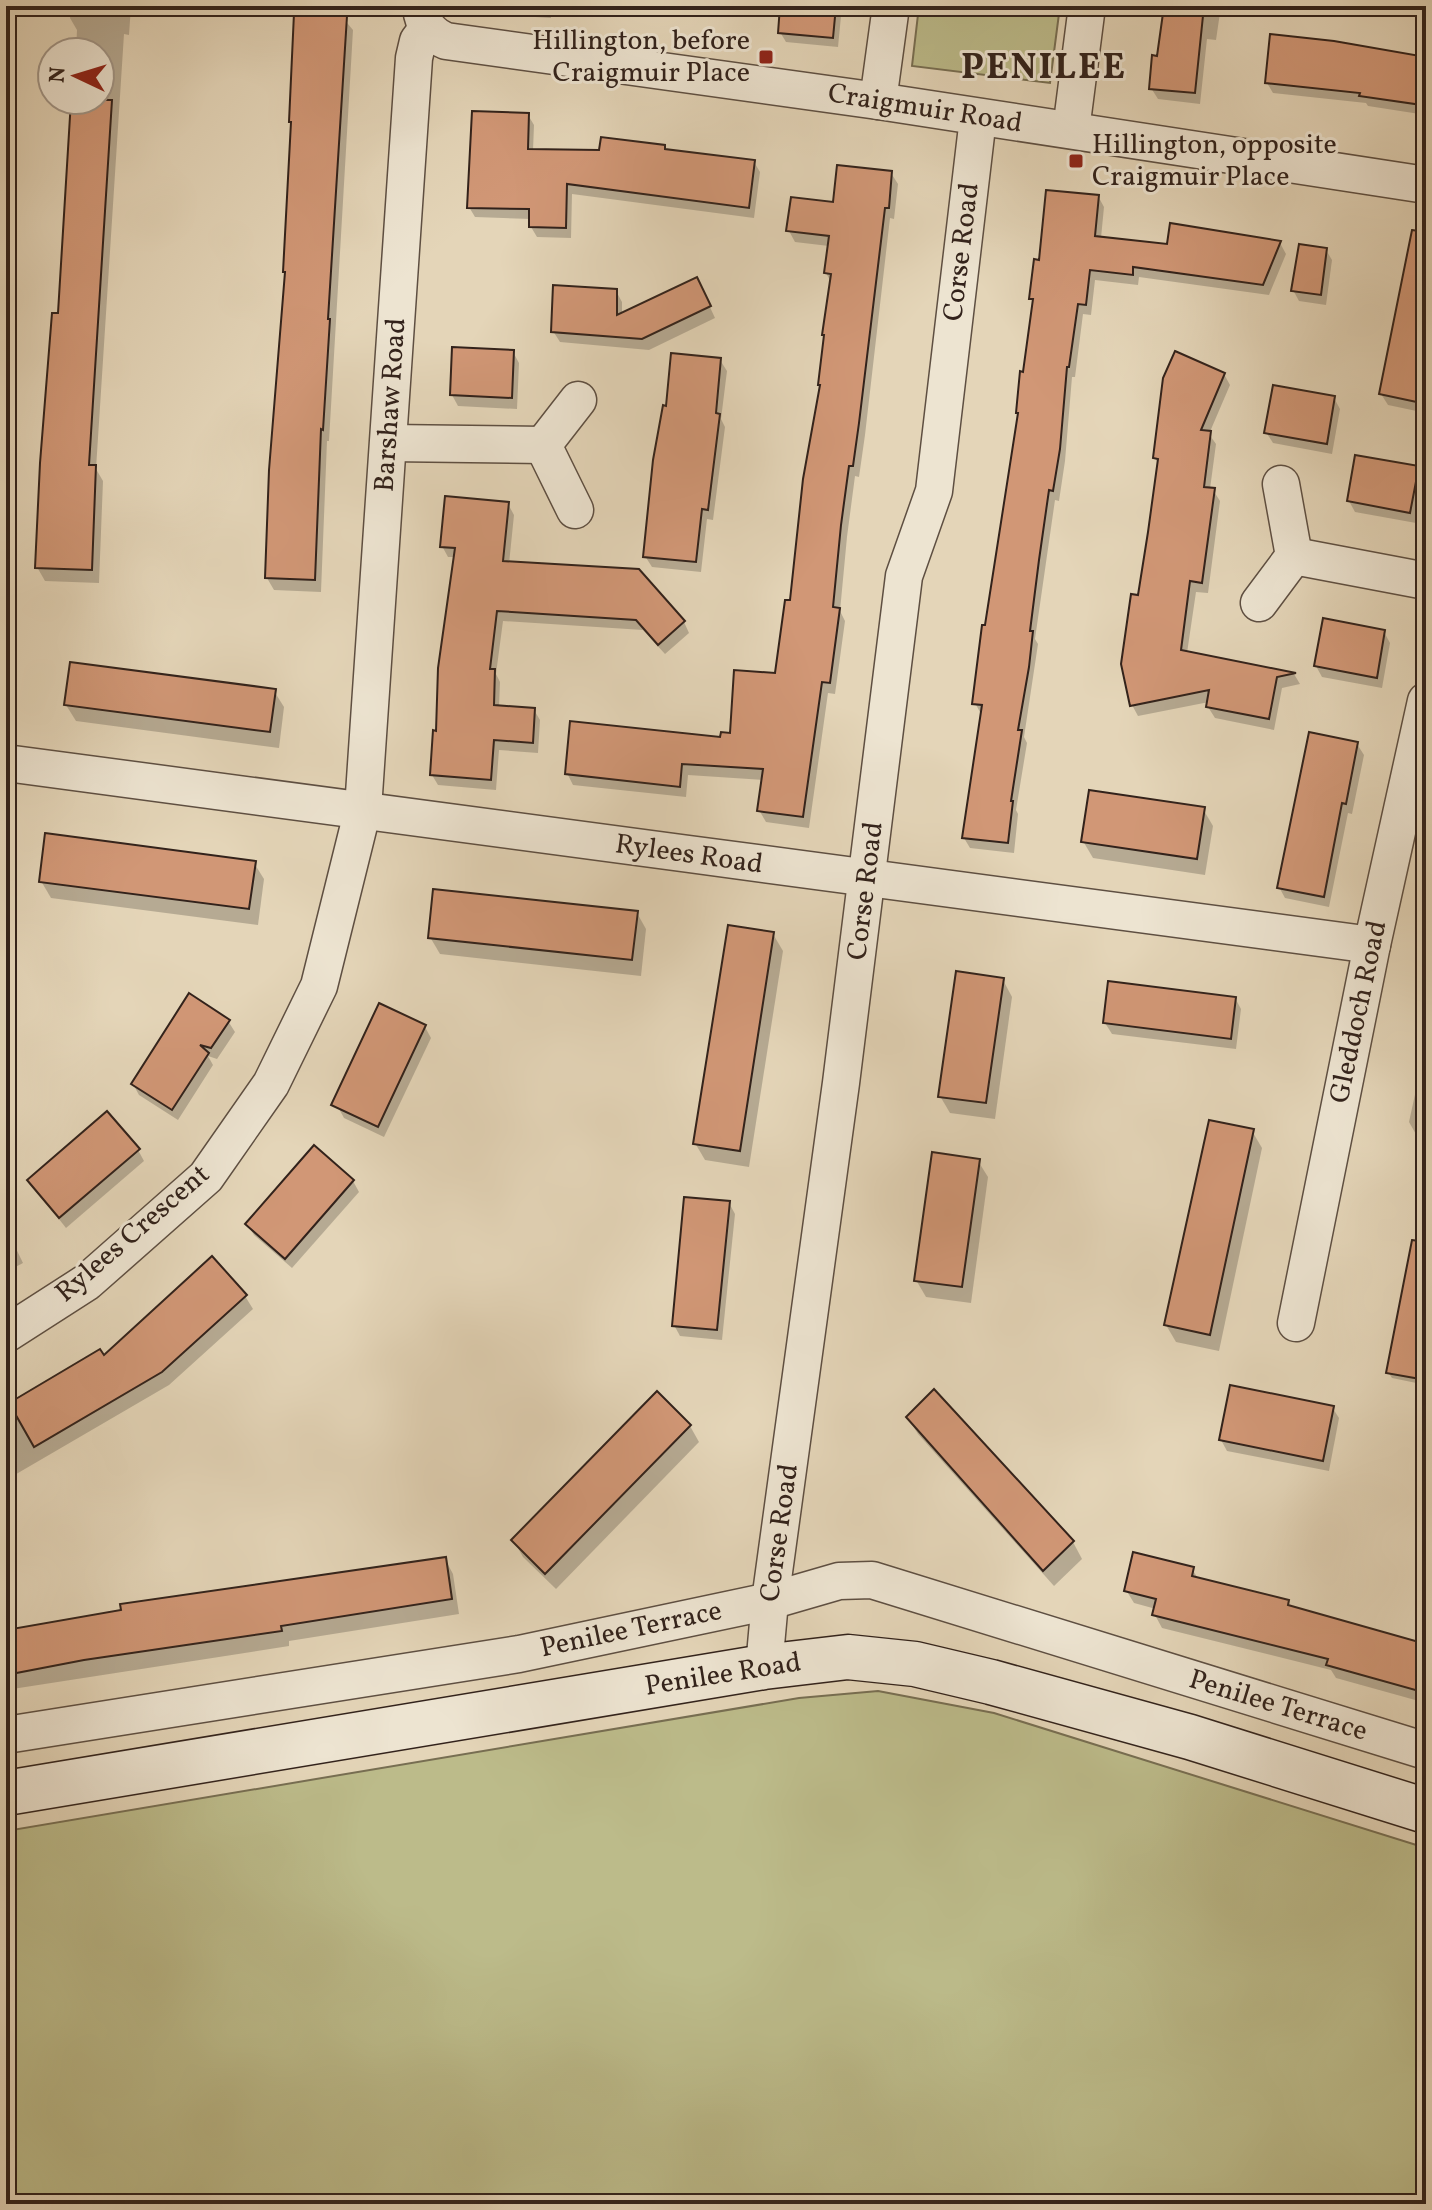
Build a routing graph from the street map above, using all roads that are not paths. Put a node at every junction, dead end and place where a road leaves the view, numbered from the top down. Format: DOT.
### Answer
graph roads {
  1 [pos="891,6"];
  2 [pos="1087,6"];
  3 [pos="424,18"];
  4 [pos="878,101"];
  5 [pos="978,118"];
  6 [pos="1071,130"];
  7 [pos="1426,185"];
  8 [pos="578,400"];
  9 [pos="389,443"];
  10 [pos="543,445"];
  11 [pos="1281,484"];
  12 [pos="575,510"];
  13 [pos="1294,556"];
  14 [pos="1426,581"];
  15 [pos="1259,603"];
  16 [pos="1426,701"];
  17 [pos="6,763"];
  18 [pos="363,809"];
  19 [pos="868,880"];
  20 [pos="1372,945"];
  21 [pos="1296,1323"];
  22 [pos="6,1334"];
  23 [pos="770,1601"];
  24 [pos="764,1667"];
  25 [pos="6,1735"];
  26 [pos="1426,1751"];
  27 [pos="6,1793"];
  28 [pos="1426,1811"];
  1 -- 4 [label="street"];
  2 -- 6 [label="street"];
  3 -- 4 [label="street, Craigmuir Road"];
  3 -- 9 [label="street, Barshaw Road"];
  4 -- 5 [label="street, Craigmuir Road"];
  5 -- 6 [label="street, Craigmuir Road"];
  5 -- 19 [label="street, Corse Road"];
  6 -- 7 [label="street, Craigmuir Road"];
  8 -- 10 [label="street"];
  9 -- 10 [label="street"];
  9 -- 18 [label="street, Barshaw Road"];
  10 -- 12 [label="street"];
  11 -- 13 [label="street"];
  13 -- 14 [label="street"];
  13 -- 15 [label="street"];
  16 -- 20 [label="street, Gleddoch Road"];
  17 -- 18 [label="street, Rylees Road"];
  18 -- 19 [label="street, Rylees Road"];
  18 -- 22 [label="street, Rylees Crescent"];
  19 -- 20 [label="street, Rylees Road"];
  19 -- 23 [label="street, Corse Road"];
  20 -- 21 [label="street, Gleddoch Road"];
  23 -- 24 [label="street, Corse Road"];
  23 -- 25 [label="street, Penilee Terrace"];
  23 -- 26 [label="street, Penilee Terrace"];
  24 -- 27 [label="street, Penilee Road"];
  24 -- 28 [label="street, Penilee Road"];
}
